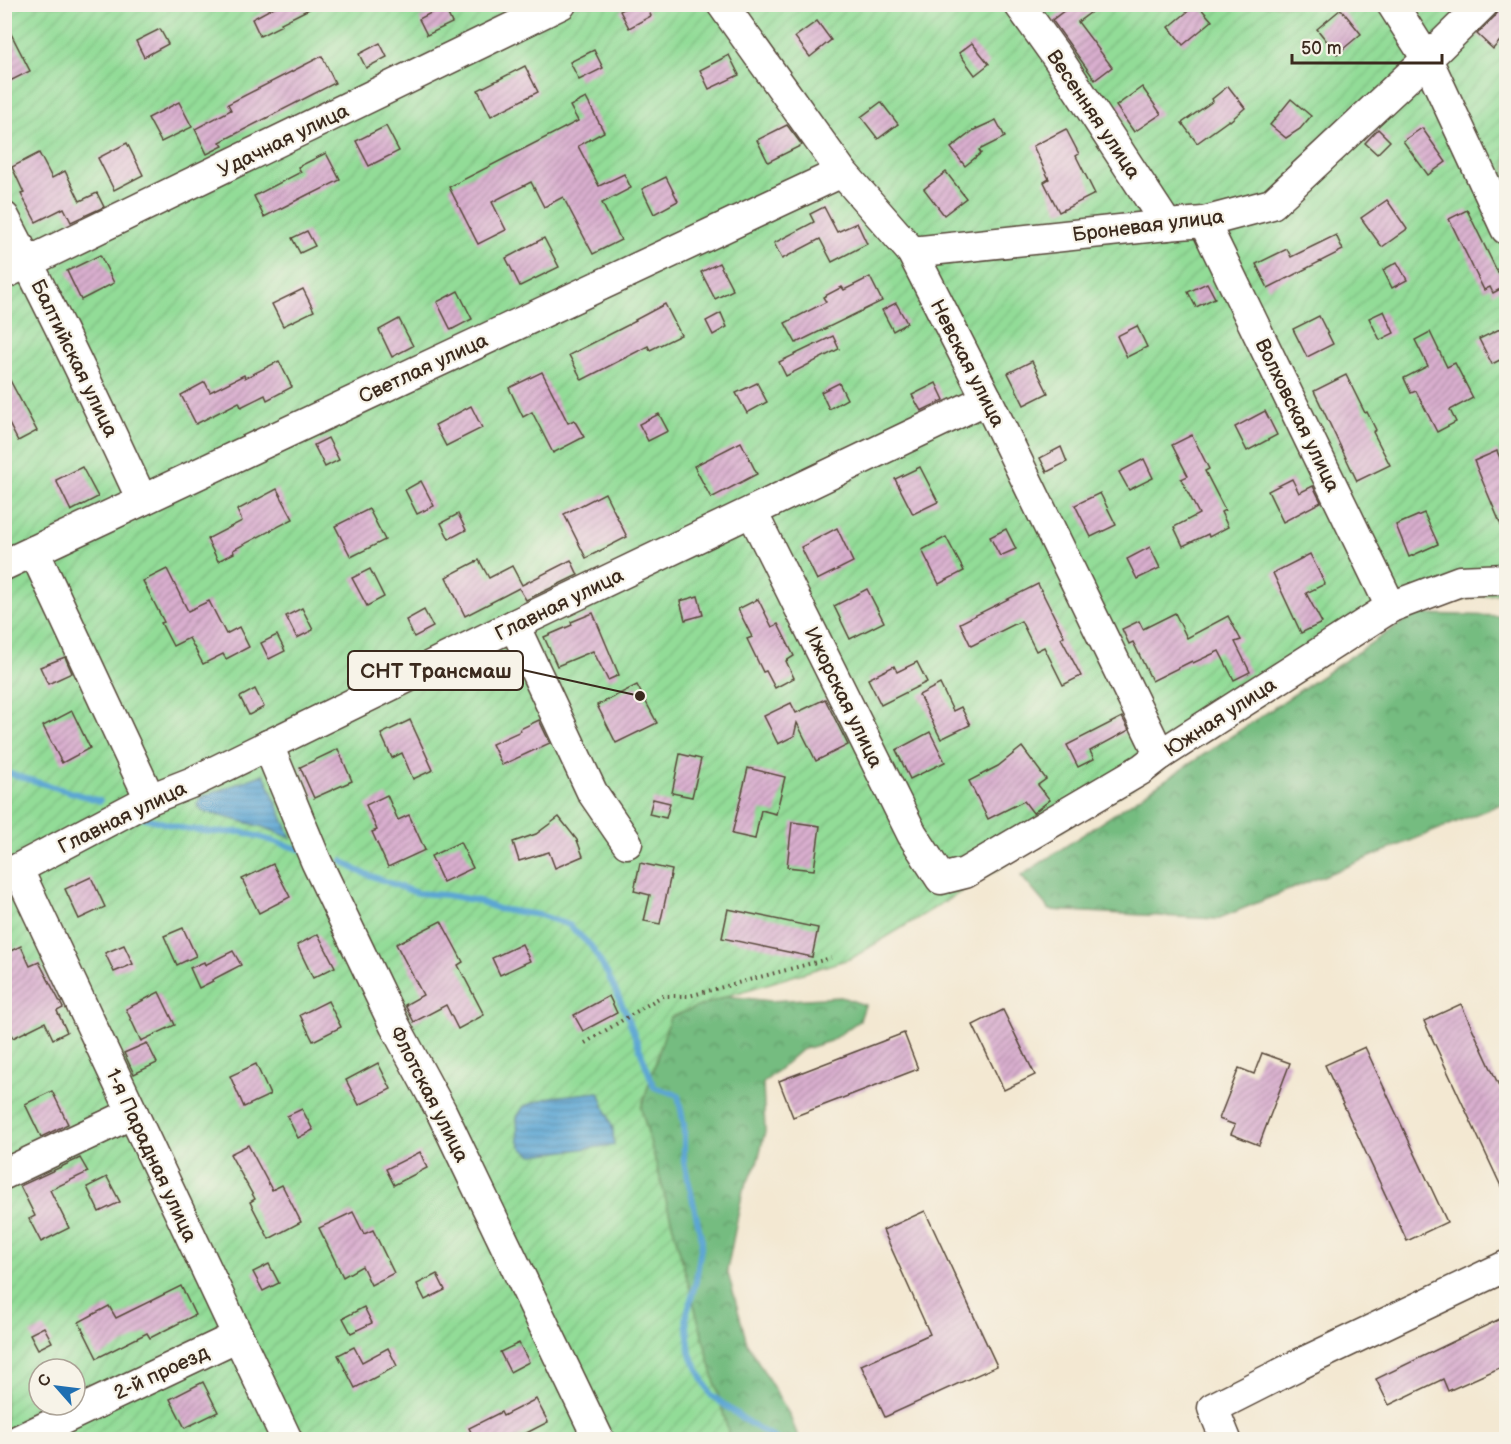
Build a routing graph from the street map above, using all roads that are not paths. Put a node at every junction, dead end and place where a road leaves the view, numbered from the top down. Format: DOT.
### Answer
graph roads {
  1 [pos="561,4"];
  2 [pos="722,4"];
  3 [pos="1019,4"];
  4 [pos="1392,4"];
  5 [pos="1483,4"];
  6 [pos="1427,59"];
  7 [pos="842,172"];
  8 [pos="4,217"];
  9 [pos="1204,222"];
  10 [pos="1167,225"];
  11 [pos="1506,229"];
  12 [pos="912,252"];
  13 [pos="17,269"];
  14 [pos="987,399"];
  15 [pos="142,500"];
  16 [pos="752,512"];
  17 [pos="34,551"];
  18 [pos="4,565"];
  19 [pos="1506,579"];
  20 [pos="1391,607"];
  21 [pos="514,625"];
  22 [pos="268,745"];
  23 [pos="1161,755"];
  24 [pos="150,799"];
  25 [pos="627,843"];
  26 [pos="11,873"];
  27 [pos="941,879"];
  28 [pos="133,1113"];
  29 [pos="4,1174"];
  30 [pos="1506,1266"];
  31 [pos="238,1336"];
  32 [pos="19,1440"];
  33 [pos="287,1440"];
  34 [pos="598,1440"];
  35 [pos="1226,1440"];
  1 -- 13 [label="street, Удачная улица"];
  2 -- 7 [label="street, Невская улица"];
  3 -- 10 [label="street, Весенняя улица"];
  4 -- 6 [label="street"];
  5 -- 6 [label="street, Броневая улица"];
  6 -- 9 [label="street, Броневая улица"];
  6 -- 11 [label="street"];
  7 -- 12 [label="street, Невская улица"];
  7 -- 15 [label="street, Светлая улица"];
  8 -- 13 [label="street, Балтийская улица"];
  9 -- 10 [label="street, Броневая улица"];
  9 -- 20 [label="street, Волховская улица"];
  10 -- 12 [label="street, Броневая улица"];
  12 -- 14 [label="street, Невская улица"];
  13 -- 15 [label="street, Балтийская улица"];
  14 -- 16 [label="street, Главная улица"];
  14 -- 23 [label="street, Невская улица"];
  15 -- 17 [label="street, Светлая улица"];
  16 -- 21 [label="street, Главная улица"];
  16 -- 27 [label="street, Ижорская улица"];
  17 -- 18 [label="street, Светлая улица"];
  17 -- 24 [label="street"];
  19 -- 20 [label="street, Южная улица"];
  20 -- 23 [label="street, Южная улица"];
  21 -- 22 [label="street, Главная улица"];
  21 -- 25 [label="street"];
  22 -- 24 [label="street, Главная улица"];
  22 -- 34 [label="street, Флотская улица"];
  23 -- 27 [label="street, Южная улица"];
  24 -- 26 [label="street, Главная улица"];
  26 -- 28 [label="street, 1-я Парадная улица"];
  28 -- 29 [label="street"];
  28 -- 31 [label="street, 1-я Парадная улица"];
  30 -- 35 [label="street"];
  31 -- 32 [label="street, 2-й проезд"];
  31 -- 33 [label="street, 1-я Парадная улица"];
}
